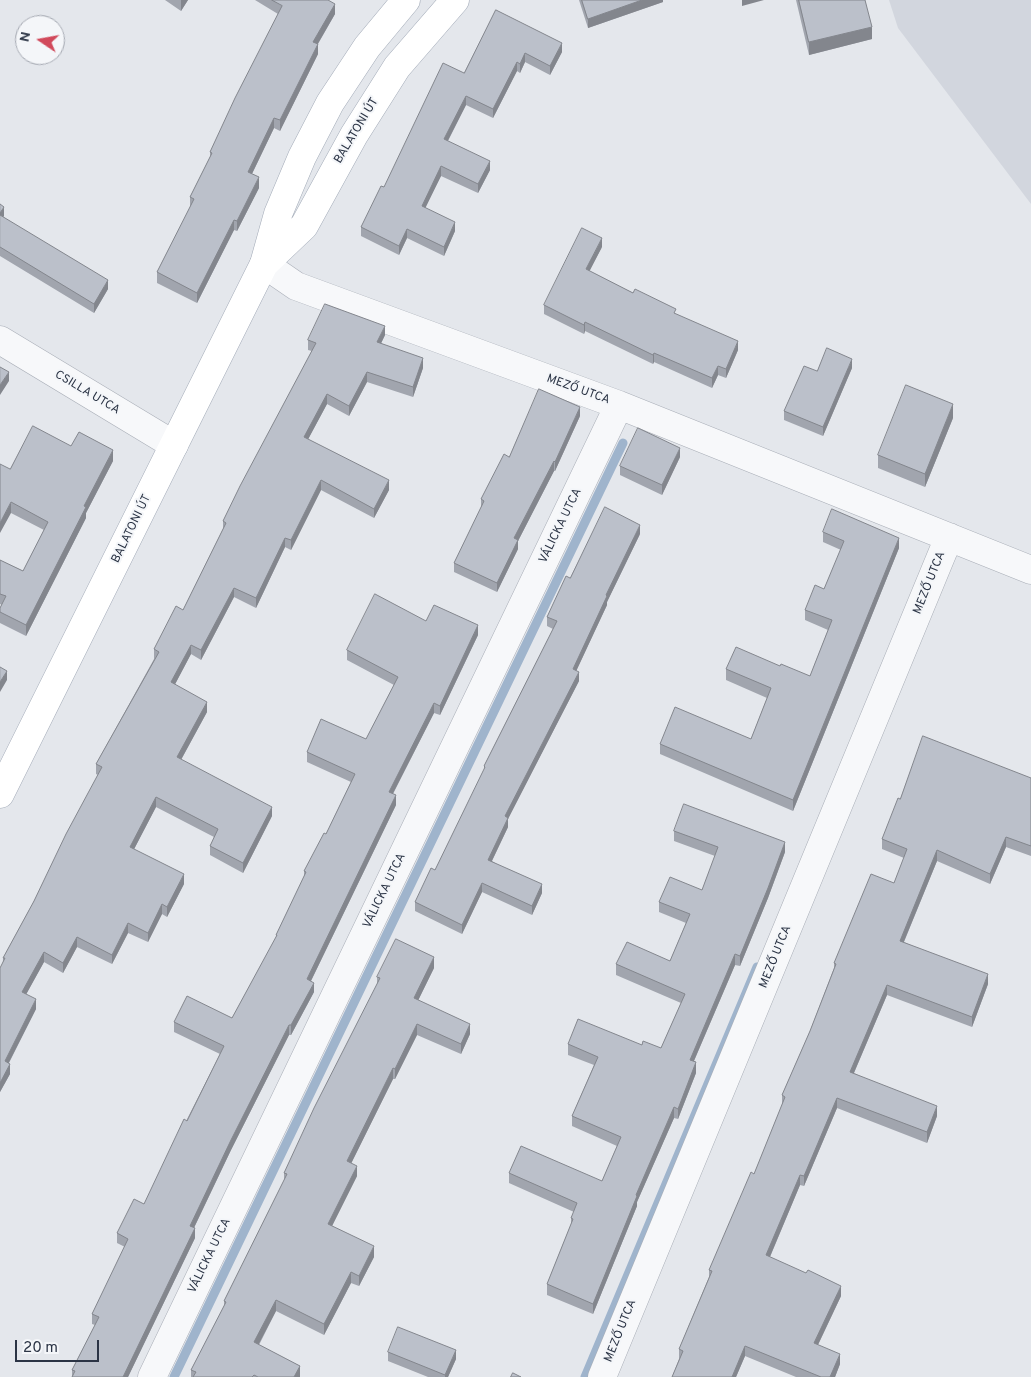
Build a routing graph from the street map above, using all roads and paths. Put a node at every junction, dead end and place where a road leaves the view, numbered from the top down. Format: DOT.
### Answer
graph roads {
  1 [pos="406,0"];
  2 [pos="455,0"];
  3 [pos="264,264"];
  4 [pos="0,340"];
  5 [pos="619,405"];
  6 [pos="174,445"];
  7 [pos="949,537"];
  8 [pos="1031,570"];
  9 [pos="0,794"];
  10 [pos="152,1377"];
  11 [pos="602,1377"];
  1 -- 3 [label="main road, BALATONI ÚT"];
  2 -- 3 [label="main road, BALATONI ÚT"];
  3 -- 5 [label="street, MEZŐ UTCA"];
  3 -- 6 [label="main road, BALATONI ÚT"];
  4 -- 6 [label="street, CSILLA UTCA"];
  5 -- 7 [label="street, MEZŐ UTCA"];
  5 -- 10 [label="street, VÁLICKA UTCA"];
  6 -- 9 [label="main road, BALATONI ÚT"];
  7 -- 8 [label="street, MEZŐ UTCA"];
  7 -- 11 [label="street, MEZŐ UTCA"];
}
